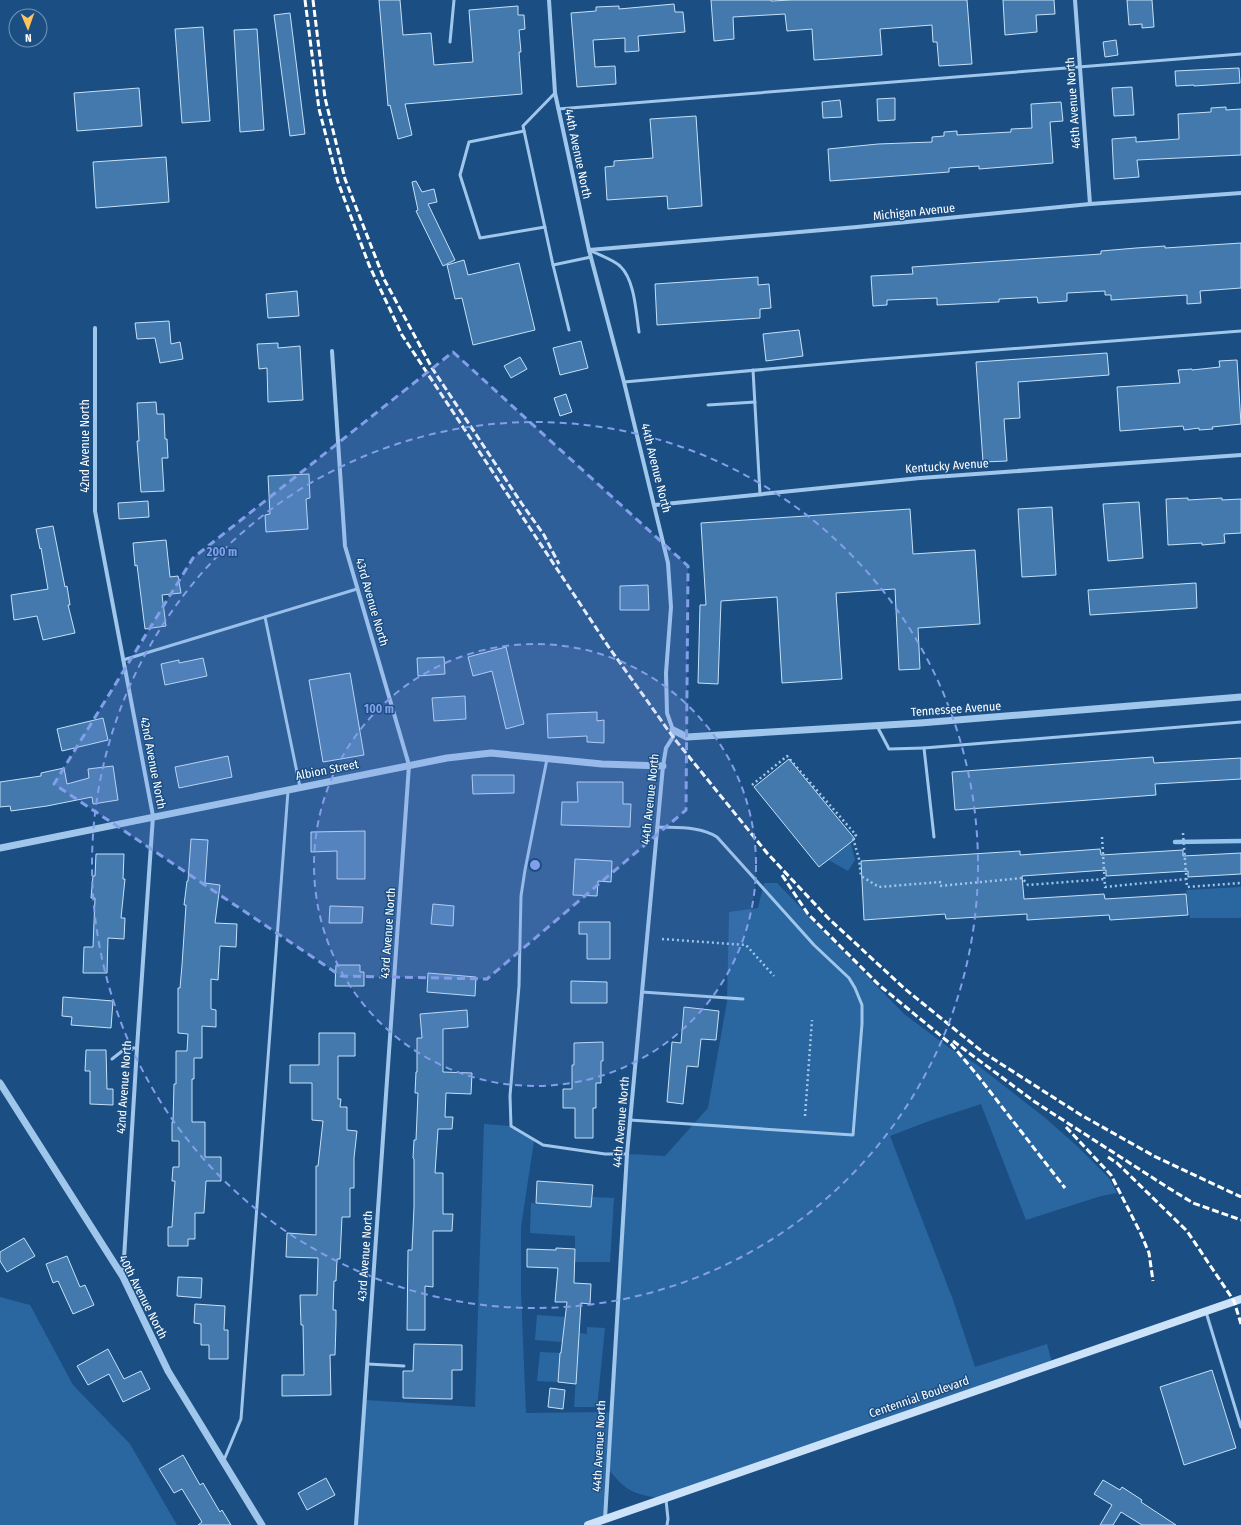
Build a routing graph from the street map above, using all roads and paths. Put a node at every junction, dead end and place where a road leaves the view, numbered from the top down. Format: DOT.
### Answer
graph roads {
  1 [pos="454,0"];
  2 [pos="549,0"];
  3 [pos="1075,0"];
  4 [pos="450,42"];
  5 [pos="1241,54"];
  6 [pos="1080,67"];
  7 [pos="555,93"];
  8 [pos="558,109"];
  9 [pos="524,131"];
  10 [pos="1241,193"];
  11 [pos="1090,204"];
  12 [pos="545,227"];
  13 [pos="589,250"];
  14 [pos="591,257"];
  15 [pos="553,265"];
  16 [pos="95,328"];
  17 [pos="569,330"];
  18 [pos="1241,331"];
  19 [pos="639,332"];
  20 [pos="332,351"];
  21 [pos="753,370"];
  22 [pos="624,382"];
  23 [pos="755,402"];
  24 [pos="708,405"];
  25 [pos="1241,455"];
  26 [pos="760,494"];
  27 [pos="655,505"];
  28 [pos="357,589"];
  29 [pos="265,617"];
  30 [pos="123,660"];
  31 [pos="1241,697"];
  32 [pos="1241,722"];
  33 [pos="877,725"];
  34 [pos="673,730"];
  35 [pos="924,748"];
  36 [pos="547,759"];
  37 [pos="409,765"];
  38 [pos="662,766"];
  39 [pos="752,785"];
  40 [pos="300,787"];
  41 [pos="288,790"];
  42 [pos="154,816"];
  43 [pos="657,827"];
  44 [pos="1183,833"];
  45 [pos="934,837"];
  46 [pos="1102,837"];
  47 [pos="0,848"];
  48 [pos="1105,879"];
  49 [pos="1186,879"];
  50 [pos="1241,883"];
  51 [pos="662,939"];
  52 [pos="774,976"];
  53 [pos="642,992"];
  54 [pos="743,999"];
  55 [pos="812,1020"];
  56 [pos="137,1048"];
  57 [pos="112,1059"];
  58 [pos="0,1083"];
  59 [pos="805,1116"];
  60 [pos="630,1120"];
  61 [pos="627,1154"];
  62 [pos="123,1277"];
  63 [pos="1241,1299"];
  64 [pos="1206,1311"];
  65 [pos="368,1364"];
  66 [pos="404,1366"];
  67 [pos="1241,1427"];
  68 [pos="224,1462"];
  69 [pos="666,1498"];
  70 [pos="605,1519"];
  71 [pos="262,1525"];
  72 [pos="356,1525"];
  73 [pos="588,1525"];
  74 [pos="667,1525"];
  1 -- 4 [label="lane"];
  2 -- 7 [label="street, 44th Avenue North"];
  3 -- 6 [label="street, 46th Avenue North"];
  5 -- 6 [label="lane"];
  6 -- 8 [label="lane"];
  6 -- 11 [label="street, 46th Avenue North"];
  7 -- 8 [label="street, 44th Avenue North"];
  7 -- 9 [label="lane"];
  8 -- 13 [label="street, 44th Avenue North"];
  9 -- 12 [label="lane"];
  9 -- 12 [label="lane"];
  10 -- 11 [label="street, Michigan Avenue"];
  11 -- 13 [label="street, Michigan Avenue"];
  12 -- 15 [label="lane"];
  13 -- 14 [label="street, 44th Avenue North"];
  13 -- 19 [label="lane"];
  14 -- 15 [label="lane"];
  14 -- 22 [label="street, 44th Avenue North"];
  15 -- 17 [label="lane"];
  16 -- 30 [label="street, 42nd Avenue North"];
  18 -- 21 [label="lane"];
  20 -- 28 [label="street, 43rd Avenue North"];
  21 -- 22 [label="lane"];
  21 -- 23 [label="lane"];
  22 -- 27 [label="street, 44th Avenue North"];
  23 -- 24 [label="lane"];
  23 -- 26 [label="lane"];
  25 -- 26 [label="street, Kentucky Avenue"];
  26 -- 27 [label="street, Kentucky Avenue"];
  27 -- 34 [label="street, 44th Avenue North"];
  28 -- 29 [label="lane"];
  28 -- 37 [label="street, 43rd Avenue North"];
  29 -- 30 [label="lane"];
  29 -- 40 [label="lane"];
  30 -- 42 [label="street, 42nd Avenue North"];
  31 -- 33 [label="street, Tennessee Avenue"];
  32 -- 35 [label="lane"];
  33 -- 34 [label="street, Tennessee Avenue"];
  33 -- 35 [label="lane"];
  34 -- 38 [label="street, 44th Avenue North"];
  35 -- 45 [label="lane"];
  36 -- 37 [label="street, Albion Street"];
  36 -- 38 [label="street, Albion Street"];
  36 -- 61 [label="lane"];
  37 -- 40 [label="street, Albion Street"];
  37 -- 65 [label="street, 43rd Avenue North"];
  38 -- 43 [label="street, 44th Avenue North"];
  39 -- 48 [label="path"];
  40 -- 41 [label="street, Albion Street"];
  41 -- 42 [label="street, Albion Street"];
  41 -- 68 [label="lane"];
  42 -- 47 [label="street, Albion Street"];
  42 -- 56 [label="street, 42nd Avenue North"];
  43 -- 53 [label="street, 44th Avenue North"];
  43 -- 60 [label="lane"];
  44 -- 49 [label="path"];
  46 -- 48 [label="path"];
  48 -- 49 [label="path"];
  49 -- 50 [label="path"];
  51 -- 52 [label="path"];
  53 -- 54 [label="lane"];
  53 -- 60 [label="street, 44th Avenue North"];
  55 -- 59 [label="path"];
  56 -- 57 [label="lane"];
  56 -- 62 [label="street, 42nd Avenue North"];
  58 -- 62 [label="street, 40th Avenue North"];
  60 -- 61 [label="street, 44th Avenue North"];
  61 -- 70 [label="street, 44th Avenue North"];
  62 -- 68 [label="street, 40th Avenue North"];
  63 -- 64 [label="main road, Centennial Boulevard"];
  64 -- 67 [label="lane"];
  64 -- 69 [label="main road, Centennial Boulevard"];
  65 -- 66 [label="lane"];
  65 -- 72 [label="street, 43rd Avenue North"];
  68 -- 71 [label="street, 40th Avenue North"];
  69 -- 70 [label="main road, Centennial Boulevard"];
  69 -- 74 [label="lane"];
  70 -- 73 [label="main road, Centennial Boulevard"];
}
